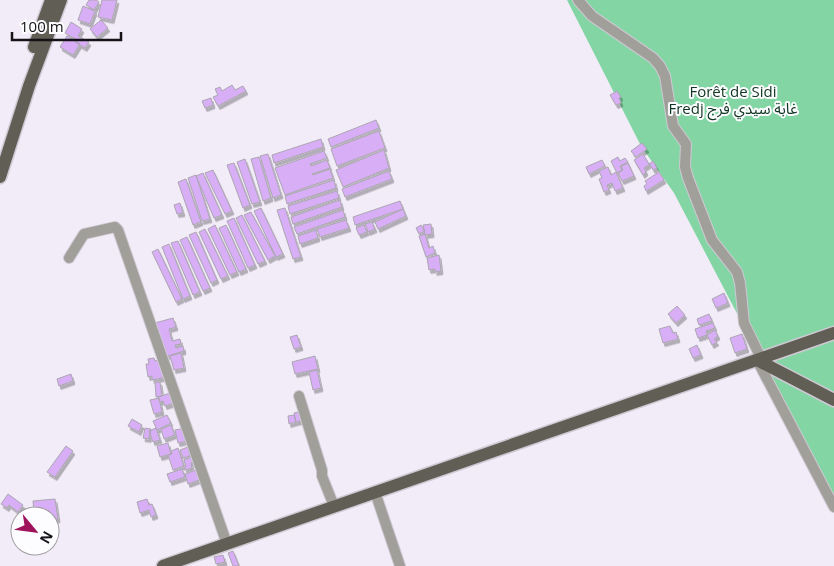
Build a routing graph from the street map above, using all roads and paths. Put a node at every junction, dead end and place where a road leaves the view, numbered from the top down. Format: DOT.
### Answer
graph roads {
  1 [pos="51,0"];
  2 [pos="61,0"];
  3 [pos="578,0"];
  4 [pos="0,151"];
  5 [pos="0,177"];
  6 [pos="69,258"];
  7 [pos="834,333"];
  8 [pos="758,357"];
  9 [pos="299,396"];
  10 [pos="834,400"];
  11 [pos="375,492"];
  12 [pos="334,506"];
  13 [pos="834,507"];
  14 [pos="227,544"];
  15 [pos="163,566"];
  16 [pos="400,566"];
  1 -- 4 [label="main road"];
  2 -- 5 [label="main road"];
  3 -- 8 [label="street"];
  6 -- 14 [label="street"];
  7 -- 8 [label="main road"];
  8 -- 10 [label="main road"];
  8 -- 11 [label="main road"];
  8 -- 13 [label="street"];
  9 -- 12 [label="street"];
  11 -- 12 [label="main road"];
  11 -- 16 [label="street"];
  12 -- 14 [label="main road"];
  14 -- 15 [label="main road"];
}
